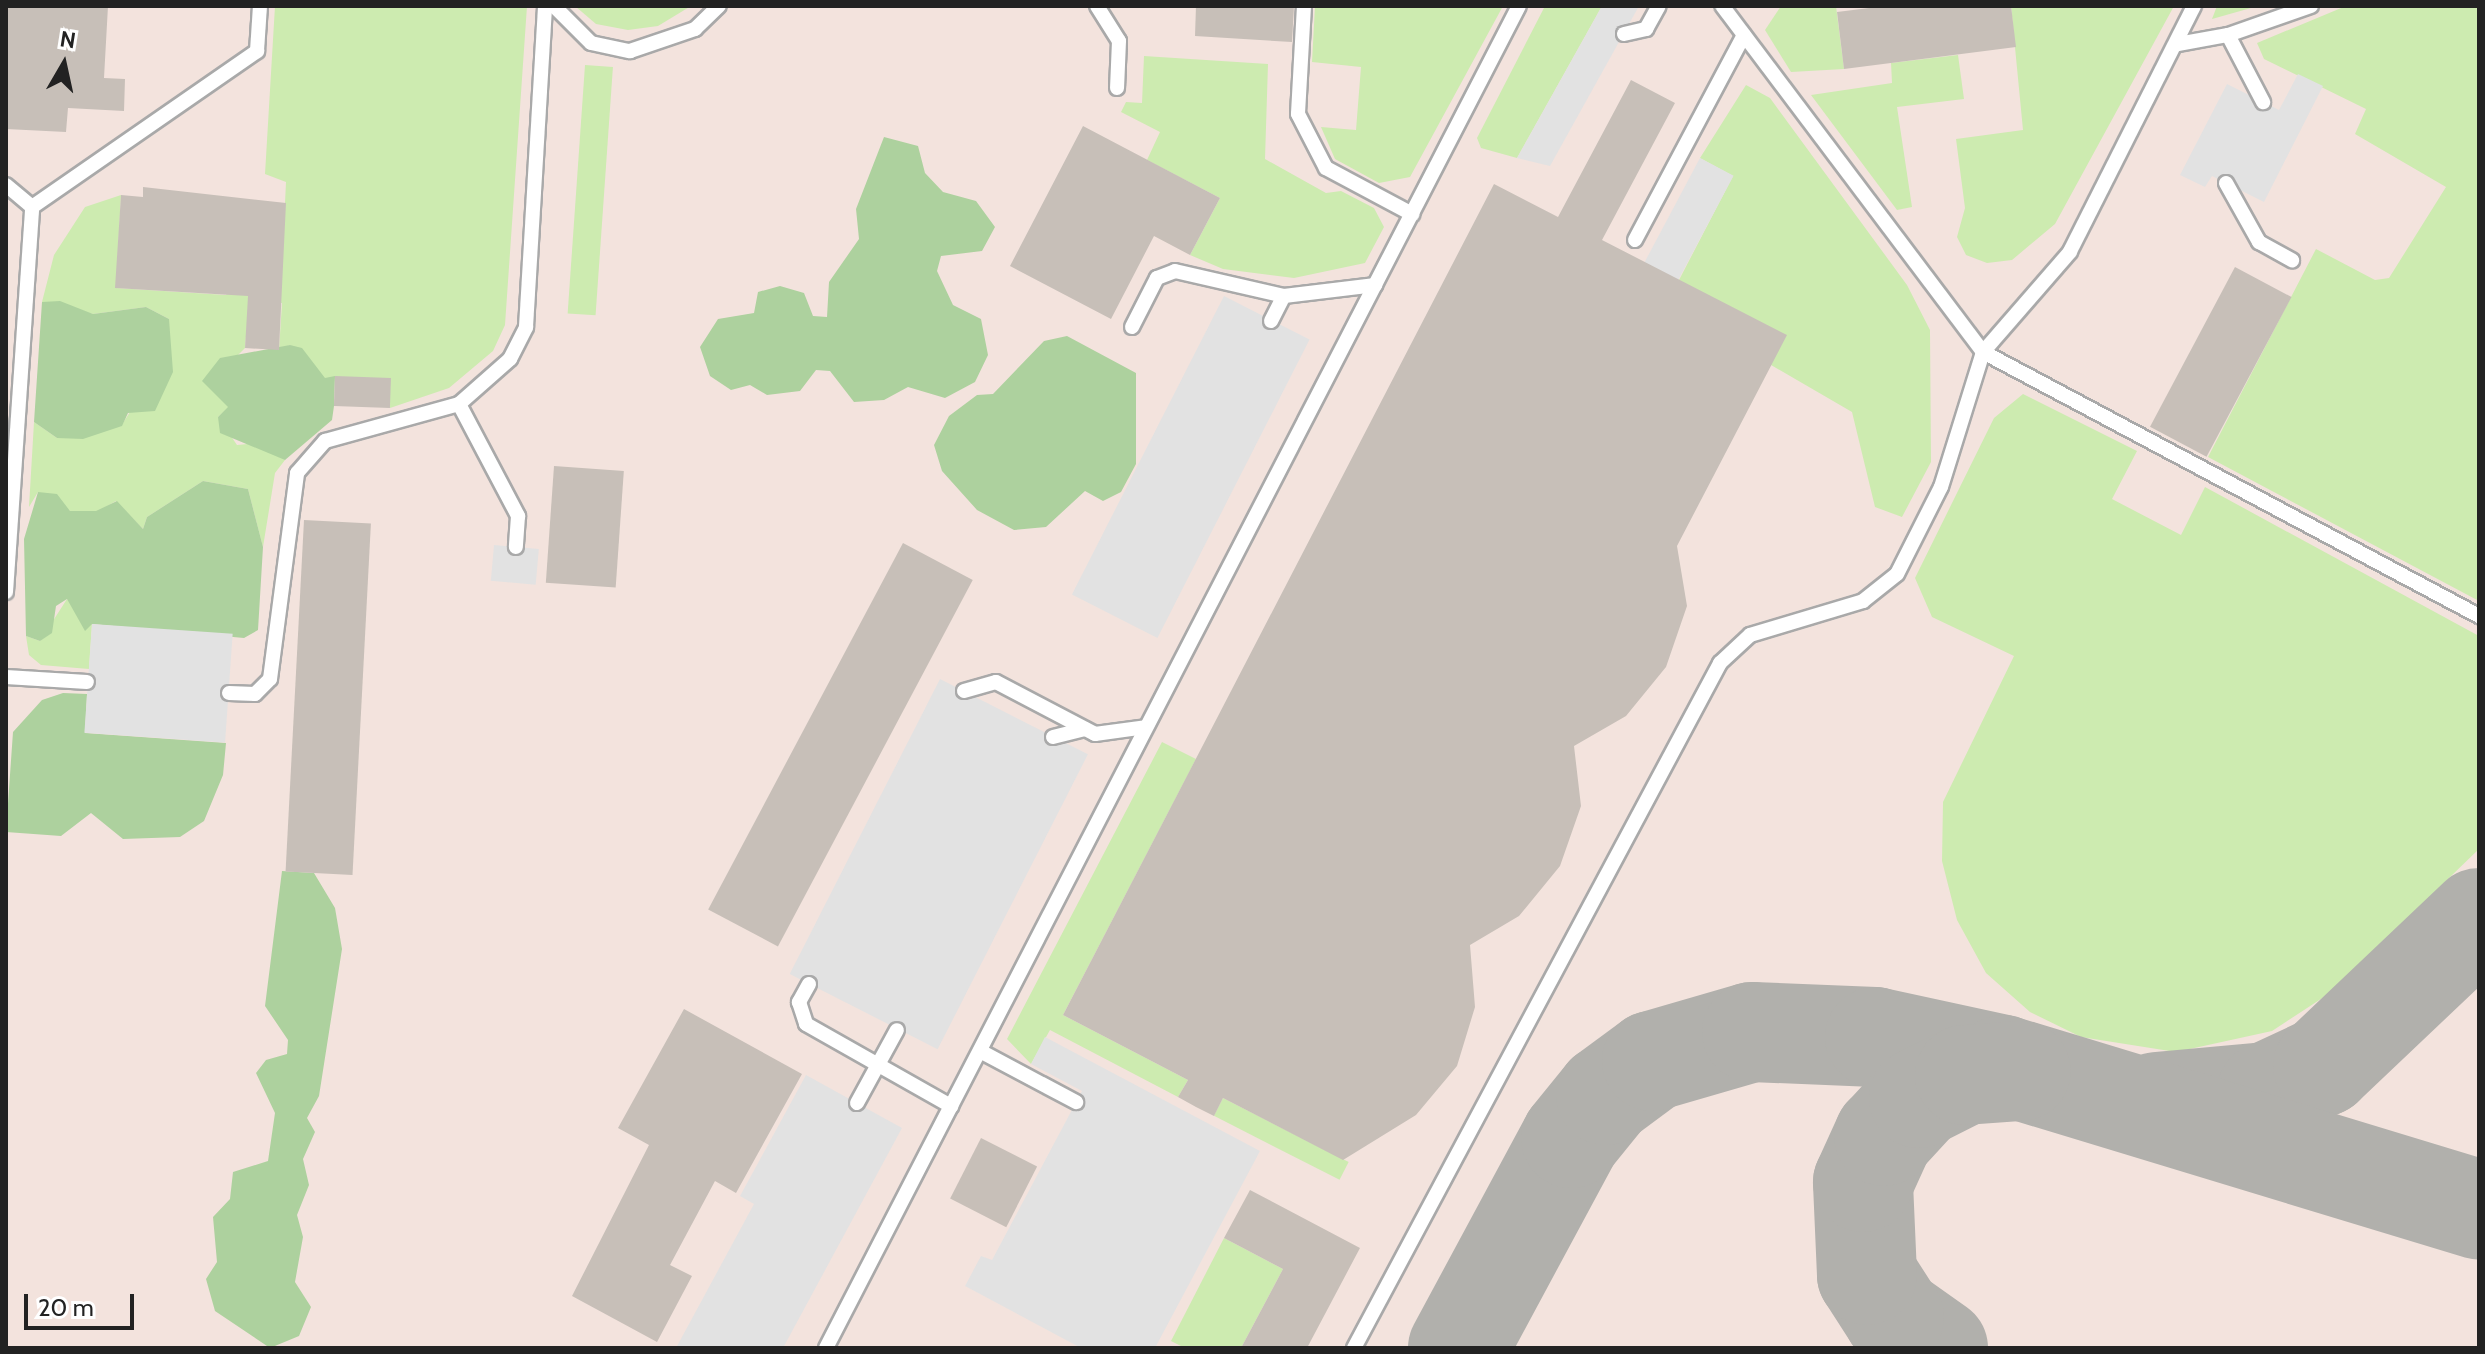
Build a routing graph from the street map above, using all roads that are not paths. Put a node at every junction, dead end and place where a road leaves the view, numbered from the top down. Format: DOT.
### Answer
graph roads {
  1 [pos="260,6"];
  2 [pos="545,6"];
  3 [pos="554,6"];
  4 [pos="719,6"];
  5 [pos="1097,6"];
  6 [pos="1304,6"];
  7 [pos="1519,6"];
  8 [pos="1659,6"];
  9 [pos="1722,6"];
  10 [pos="2194,6"];
  11 [pos="2311,6"];
  12 [pos="1624,34"];
  13 [pos="1744,35"];
  14 [pos="2228,35"];
  15 [pos="2178,44"];
  16 [pos="1117,88"];
  17 [pos="2263,102"];
  18 [pos="2226,183"];
  19 [pos="6,185"];
  20 [pos="32,207"];
  21 [pos="1412,214"];
  22 [pos="1635,240"];
  23 [pos="2292,260"];
  24 [pos="1375,285"];
  25 [pos="1284,296"];
  26 [pos="1271,321"];
  27 [pos="1132,327"];
  28 [pos="1983,352"];
  29 [pos="459,404"];
  30 [pos="12,414"];
  31 [pos="516,547"];
  32 [pos="6,592"];
  33 [pos="2479,616"];
  34 [pos="6,677"];
  35 [pos="87,682"];
  36 [pos="964,691"];
  37 [pos="229,693"];
  38 [pos="1146,727"];
  39 [pos="1085,729"];
  40 [pos="1053,737"];
  41 [pos="809,984"];
  42 [pos="897,1030"];
  43 [pos="980,1051"];
  44 [pos="877,1065"];
  45 [pos="1076,1102"];
  46 [pos="857,1103"];
  47 [pos="951,1106"];
  48 [pos="826,1348"];
  49 [pos="1354,1348"];
  1 -- 20 [label="lane"];
  2 -- 29 [label="lane"];
  3 -- 4 [label="lane"];
  5 -- 16 [label="lane"];
  6 -- 21 [label="lane"];
  7 -- 21 [label="lane"];
  8 -- 12 [label="lane"];
  9 -- 13 [label="lane"];
  10 -- 15 [label="lane"];
  11 -- 14 [label="lane"];
  13 -- 22 [label="lane"];
  13 -- 28 [label="lane"];
  14 -- 15 [label="lane"];
  14 -- 17 [label="lane"];
  15 -- 28 [label="lane"];
  18 -- 23 [label="lane"];
  19 -- 20 [label="lane"];
  20 -- 30 [label="lane"];
  21 -- 24 [label="lane"];
  24 -- 25 [label="lane"];
  24 -- 38 [label="lane"];
  25 -- 26 [label="lane"];
  25 -- 27 [label="lane"];
  28 -- 33 [label="lane"];
  28 -- 49 [label="lane"];
  29 -- 31 [label="lane"];
  29 -- 37 [label="lane"];
  30 -- 32 [label="lane"];
  34 -- 35 [label="lane"];
  36 -- 39 [label="lane"];
  38 -- 39 [label="lane"];
  38 -- 43 [label="lane"];
  39 -- 40 [label="lane"];
  41 -- 44 [label="lane"];
  42 -- 44 [label="lane"];
  43 -- 45 [label="lane"];
  43 -- 47 [label="lane"];
  44 -- 46 [label="lane"];
  44 -- 47 [label="lane"];
  47 -- 48 [label="lane"];
}
